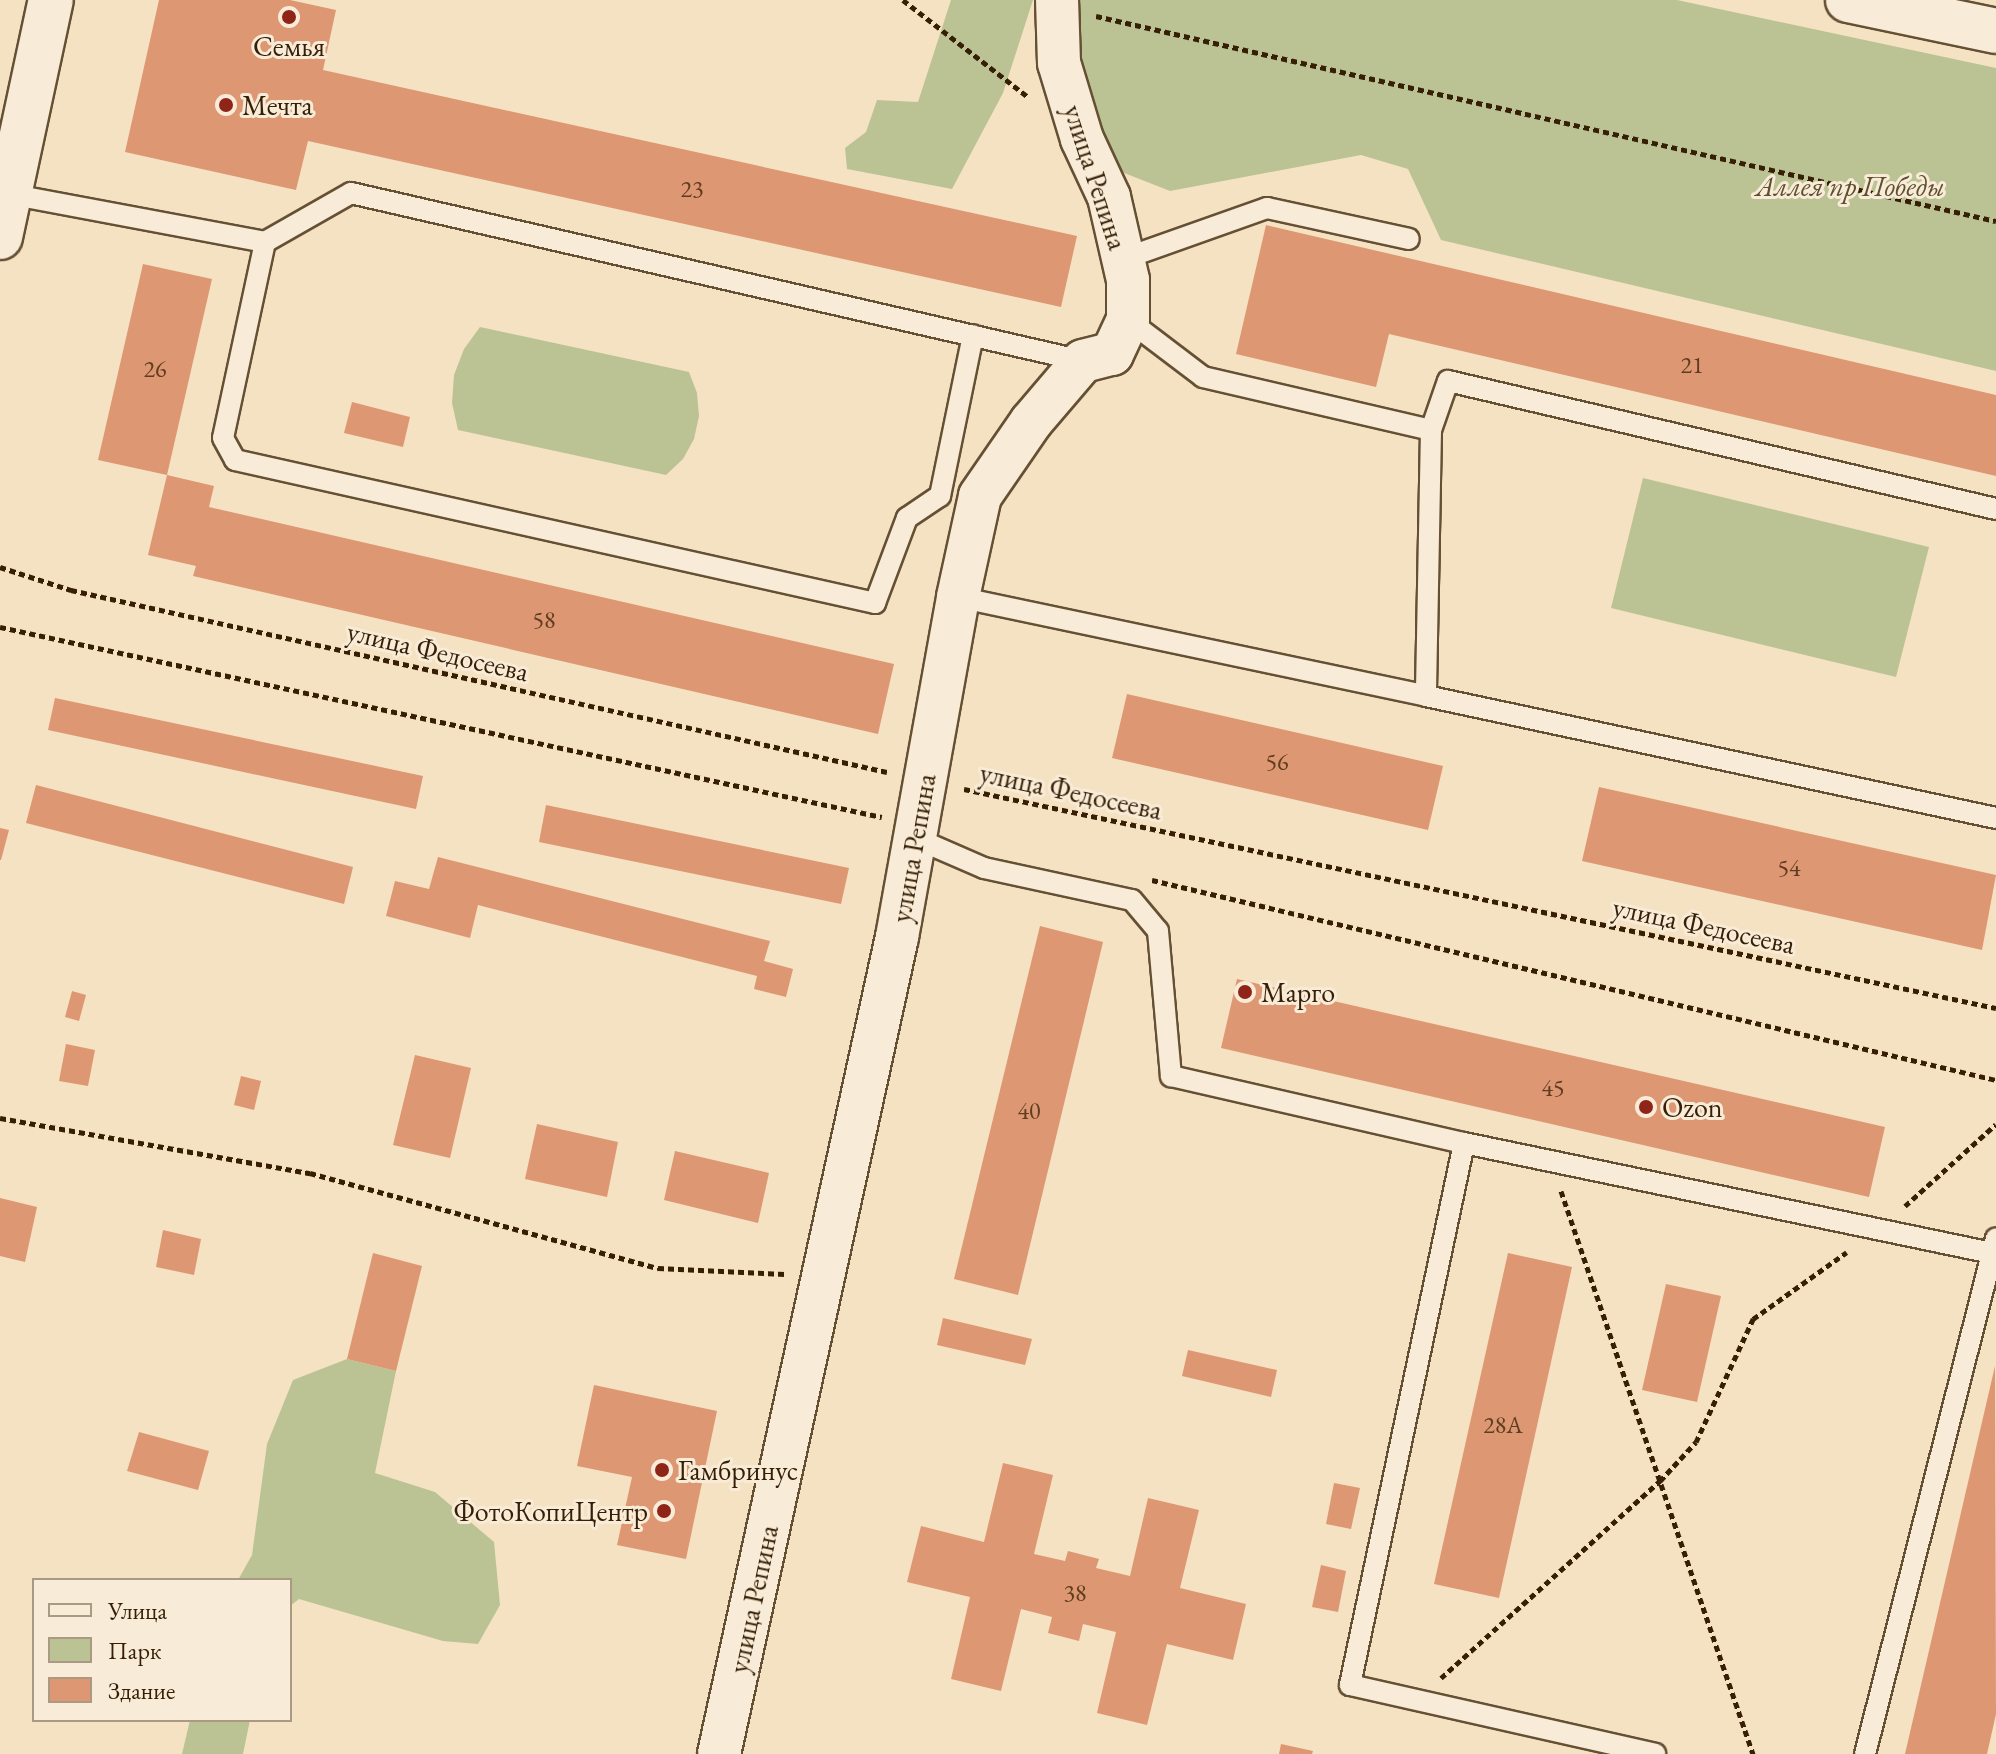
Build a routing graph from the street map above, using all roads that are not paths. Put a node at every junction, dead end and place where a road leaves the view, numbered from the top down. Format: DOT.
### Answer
graph roads {
  1 [pos="51,0"];
  2 [pos="1848,0"];
  3 [pos="1057,3"];
  4 [pos="1996,31"];
  5 [pos="12,133"];
  6 [pos="9,194"];
  7 [pos="0,237"];
  8 [pos="1409,239"];
  9 [pos="265,242"];
  10 [pos="1123,259"];
  11 [pos="1128,320"];
  12 [pos="973,335"];
  13 [pos="1083,361"];
  14 [pos="1431,430"];
  15 [pos="1996,509"];
  16 [pos="958,597"];
  17 [pos="1426,696"];
  18 [pos="1996,818"];
  19 [pos="915,838"];
  20 [pos="1464,1143"];
  21 [pos="1994,1245"];
  22 [pos="719,1754"];
  23 [pos="1655,1754"];
  24 [pos="1865,1754"];
  1 -- 5 [label="street"];
  2 -- 4 [label="street"];
  3 -- 10 [label="street, улица Репина"];
  5 -- 6 [label="street"];
  6 -- 7 [label="street"];
  6 -- 9 [label="lane"];
  8 -- 10 [label="lane"];
  9 -- 12 [label="lane"];
  9 -- 12 [label="lane"];
  10 -- 11 [label="street, улица Репина"];
  11 -- 13 [label="street, улица Репина"];
  11 -- 14 [label="lane"];
  12 -- 13 [label="lane"];
  13 -- 16 [label="street, улица Репина"];
  14 -- 15 [label="lane"];
  14 -- 17 [label="lane"];
  16 -- 17 [label="lane"];
  16 -- 19 [label="street, улица Репина"];
  17 -- 18 [label="lane"];
  19 -- 20 [label="lane"];
  19 -- 22 [label="street, улица Репина"];
  20 -- 21 [label="lane"];
  20 -- 23 [label="lane"];
  21 -- 24 [label="lane"];
}
